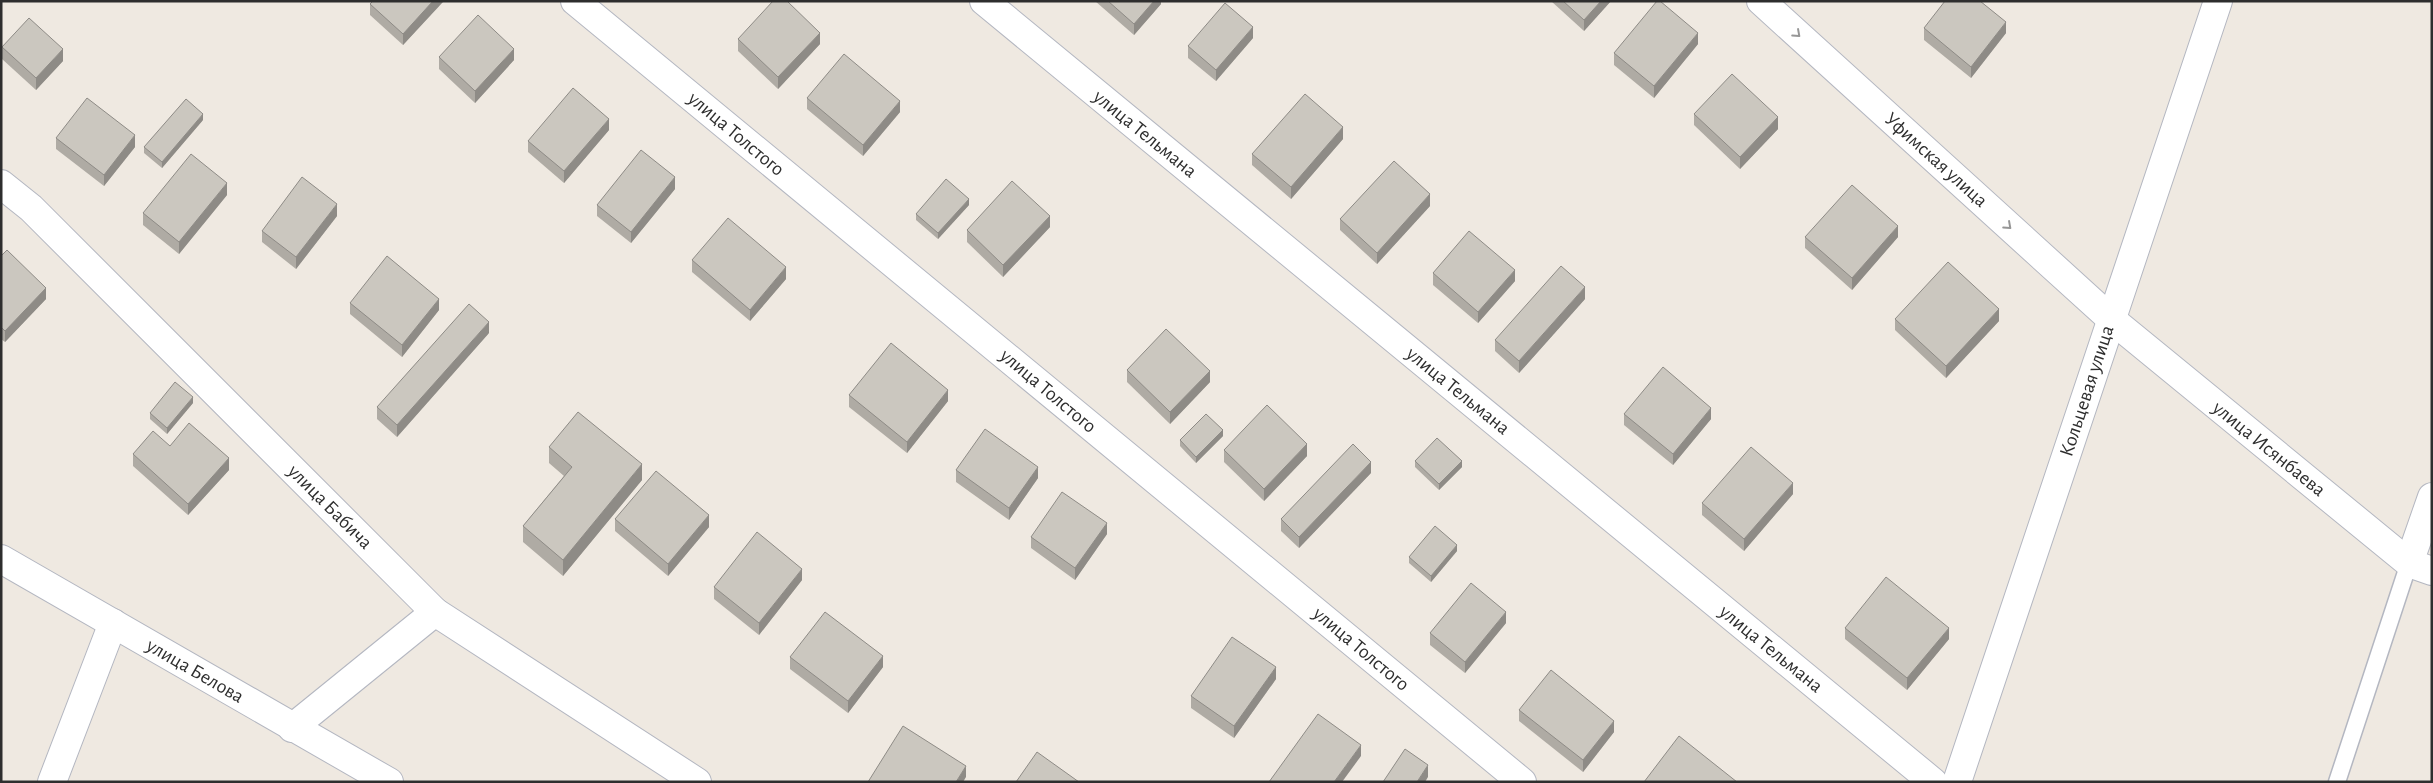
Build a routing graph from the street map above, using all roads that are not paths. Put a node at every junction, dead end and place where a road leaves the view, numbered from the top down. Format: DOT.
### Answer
graph roads {
  1 [pos="575,1"];
  2 [pos="984,1"];
  3 [pos="1761,1"];
  4 [pos="2218,1"];
  5 [pos="1,184"];
  6 [pos="2111,319"];
  7 [pos="2432,497"];
  8 [pos="1,559"];
  9 [pos="2421,567"];
  10 [pos="435,612"];
  11 [pos="113,623"];
  12 [pos="292,728"];
  13 [pos="52,782"];
  14 [pos="388,782"];
  15 [pos="697,782"];
  16 [pos="1522,782"];
  17 [pos="1932,782"];
  18 [pos="1958,782"];
  19 [pos="2337,782"];
  1 -- 16 [label="street, улица Толстого"];
  2 -- 17 [label="street, улица Тельмана"];
  3 -- 6 [label="street, Уфимская улица, one-way"];
  4 -- 6 [label="street, Кольцевая улица"];
  5 -- 10 [label="street, улица Бабича"];
  6 -- 9 [label="street, улица Исянбаева"];
  6 -- 18 [label="street, Кольцевая улица"];
  7 -- 9 [label="street"];
  8 -- 11 [label="street, улица Белова"];
  9 -- 19 [label="lane"];
  10 -- 12 [label="street"];
  10 -- 15 [label="street, улица Бабича"];
  11 -- 12 [label="street, улица Белова"];
  11 -- 13 [label="street"];
  12 -- 14 [label="street, улица Белова"];
}
